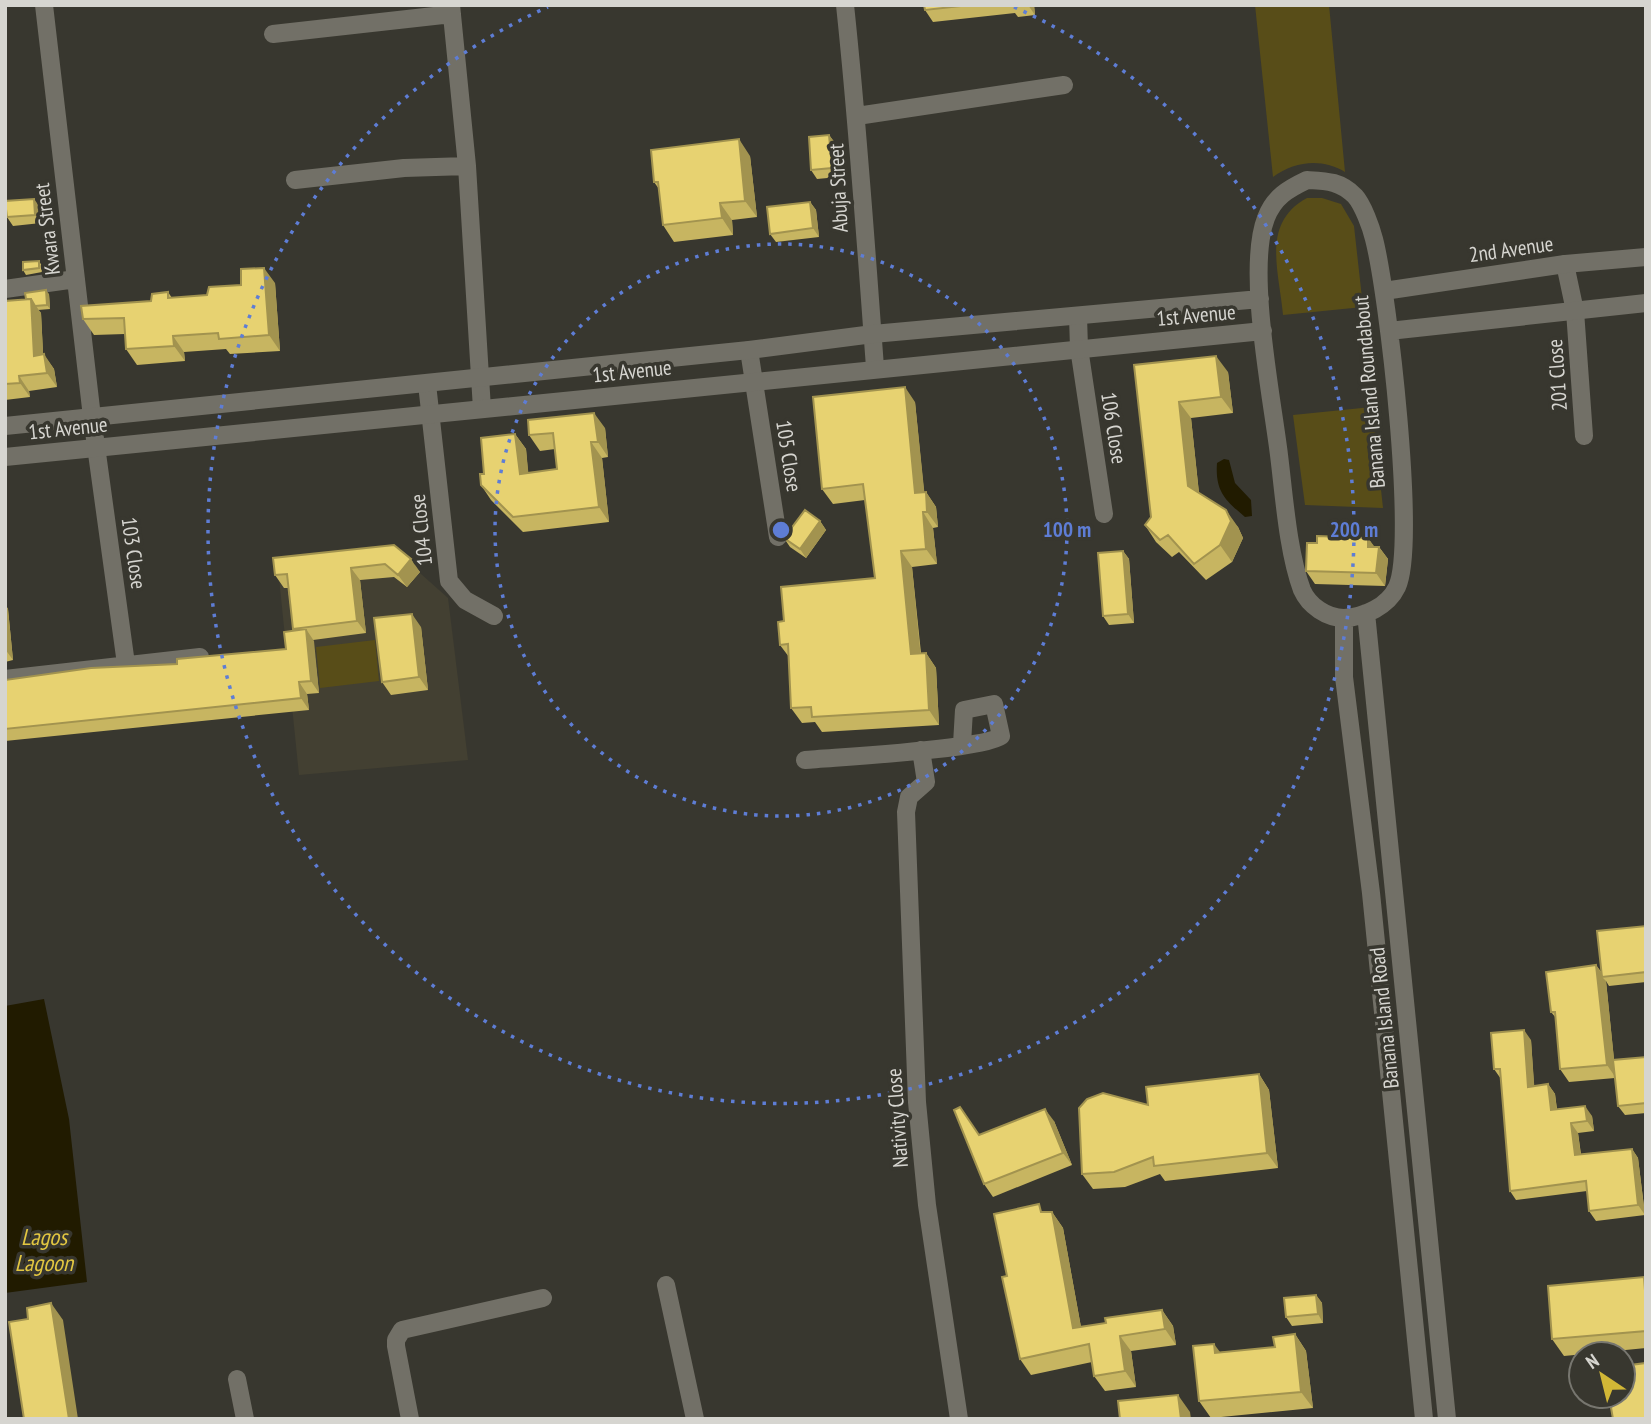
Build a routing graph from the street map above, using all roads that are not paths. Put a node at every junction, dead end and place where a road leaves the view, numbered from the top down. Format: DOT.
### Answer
graph roads {
  1 [pos="44,5"];
  2 [pos="845,5"];
  3 [pos="451,10"];
  4 [pos="273,34"];
  5 [pos="1064,85"];
  6 [pos="857,116"];
  7 [pos="467,166"];
  8 [pos="295,180"];
  9 [pos="1646,257"];
  10 [pos="1565,264"];
  11 [pos="76,279"];
  12 [pos="5,289"];
  13 [pos="1384,291"];
  14 [pos="1260,299"];
  15 [pos="1646,303"];
  16 [pos="1575,311"];
  17 [pos="1078,316"];
  18 [pos="1263,331"];
  19 [pos="1389,331"];
  20 [pos="873,334"];
  21 [pos="1079,348"];
  22 [pos="749,350"];
  23 [pos="875,368"];
  24 [pos="480,378"];
  25 [pos="754,381"];
  26 [pos="427,384"];
  27 [pos="482,409"];
  28 [pos="431,416"];
  29 [pos="92,417"];
  30 [pos="5,426"];
  31 [pos="1584,436"];
  32 [pos="97,448"];
  33 [pos="5,457"];
  34 [pos="1104,514"];
  35 [pos="778,537"];
  36 [pos="1366,613"];
  37 [pos="494,617"];
  38 [pos="1344,618"];
  39 [pos="222,655"];
  40 [pos="126,664"];
  41 [pos="5,679"];
  42 [pos="962,744"];
  43 [pos="921,750"];
  44 [pos="805,760"];
  45 [pos="666,1285"];
  46 [pos="543,1298"];
  47 [pos="237,1379"];
  48 [pos="245,1419"];
  49 [pos="410,1419"];
  50 [pos="695,1419"];
  51 [pos="959,1419"];
  52 [pos="1424,1419"];
  53 [pos="1447,1419"];
  1 -- 11 [label="street, Kwara Street"];
  2 -- 6 [label="street, Abuja Street"];
  3 -- 4 [label="street"];
  3 -- 7 [label="street"];
  5 -- 6 [label="street"];
  6 -- 20 [label="street, Abuja Street"];
  7 -- 8 [label="street"];
  7 -- 24 [label="street"];
  9 -- 10 [label="street, 2nd Avenue"];
  10 -- 13 [label="street, 2nd Avenue"];
  10 -- 16 [label="street, 201 Close"];
  11 -- 12 [label="street"];
  11 -- 29 [label="street, Kwara Street"];
  13 -- 14 [label="street, Banana Island Roundabout"];
  13 -- 19 [label="street, Banana Island Roundabout"];
  14 -- 17 [label="street, 1st Avenue"];
  14 -- 18 [label="street, Banana Island Roundabout"];
  15 -- 16 [label="street"];
  16 -- 19 [label="street"];
  16 -- 31 [label="street, 201 Close"];
  17 -- 20 [label="street, 1st Avenue"];
  17 -- 21 [label="street, 106 Close"];
  18 -- 21 [label="street, 1st Avenue"];
  18 -- 38 [label="street, Banana Island Roundabout"];
  19 -- 36 [label="street, Banana Island Roundabout"];
  20 -- 22 [label="street, 1st Avenue"];
  20 -- 23 [label="street, Abuja Street"];
  21 -- 23 [label="street, 1st Avenue"];
  21 -- 34 [label="street, 106 Close"];
  22 -- 24 [label="street, 1st Avenue"];
  22 -- 25 [label="street, 105 Close"];
  23 -- 25 [label="street, 1st Avenue"];
  24 -- 26 [label="street, 1st Avenue"];
  24 -- 27 [label="street"];
  25 -- 27 [label="street, 1st Avenue"];
  25 -- 35 [label="street, 105 Close"];
  26 -- 28 [label="street, 104 Close"];
  26 -- 29 [label="street, 1st Avenue"];
  27 -- 28 [label="street, 1st Avenue"];
  28 -- 32 [label="street, 1st Avenue"];
  28 -- 37 [label="street, 104 Close"];
  29 -- 30 [label="street, 1st Avenue"];
  29 -- 32 [label="street, Kwara Street"];
  32 -- 33 [label="street, 1st Avenue"];
  32 -- 40 [label="street, 103 Close"];
  36 -- 38 [label="street, Banana Island Roundabout"];
  36 -- 53 [label="street, Banana Island Road"];
  38 -- 52 [label="street, Banana Island Road"];
  39 -- 40 [label="street"];
  40 -- 41 [label="street"];
  42 -- 43 [label="street"];
  43 -- 44 [label="street"];
  43 -- 51 [label="street, Nativity Close"];
  45 -- 50 [label="street"];
  46 -- 49 [label="street"];
  47 -- 48 [label="street"];
}
